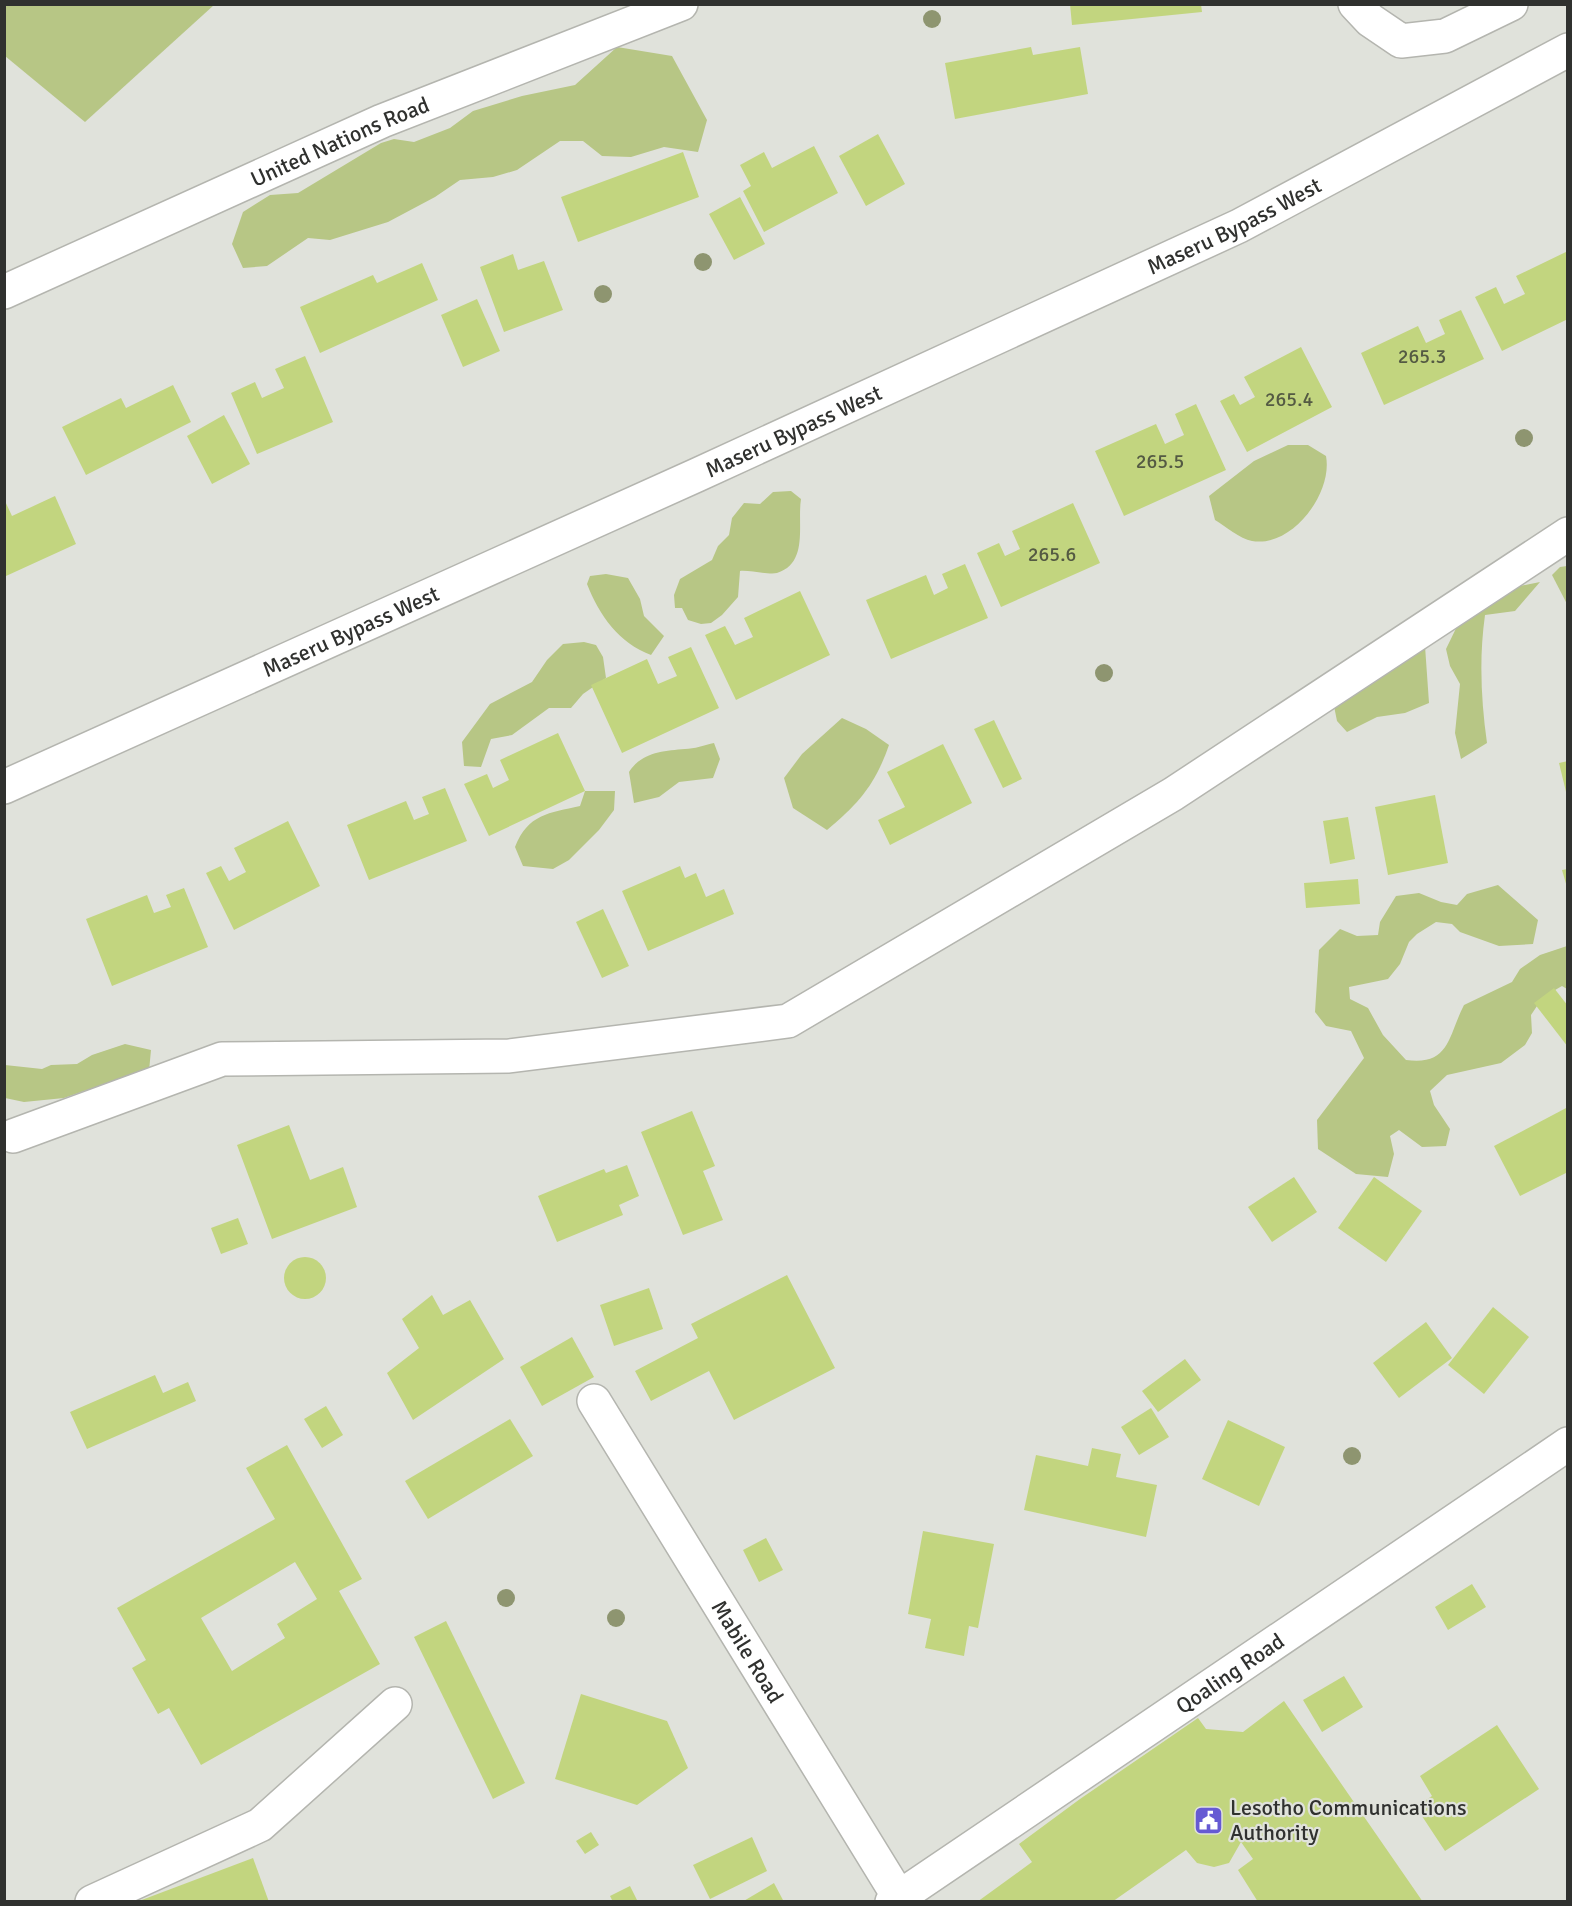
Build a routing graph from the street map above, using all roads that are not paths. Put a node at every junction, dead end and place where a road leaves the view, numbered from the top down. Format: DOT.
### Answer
graph roads {
  1 [pos="681,4"];
  2 [pos="1355,4"];
  3 [pos="1511,4"];
  4 [pos="1568,50"];
  5 [pos="4,292"];
  6 [pos="1568,534"];
  7 [pos="4,787"];
  8 [pos="13,1136"];
  9 [pos="594,1401"];
  10 [pos="1568,1444"];
  11 [pos="395,1704"];
  12 [pos="898,1900"];
  13 [pos="92,1902"];
  1 -- 5 [label="street, United Nations Road"];
  2 -- 3 [label="street"];
  4 -- 7 [label="street, Maseru Bypass West"];
  6 -- 8 [label="street"];
  9 -- 12 [label="street, Mabile Road"];
  10 -- 12 [label="street, Qoaling Road"];
  11 -- 13 [label="street"];
}
